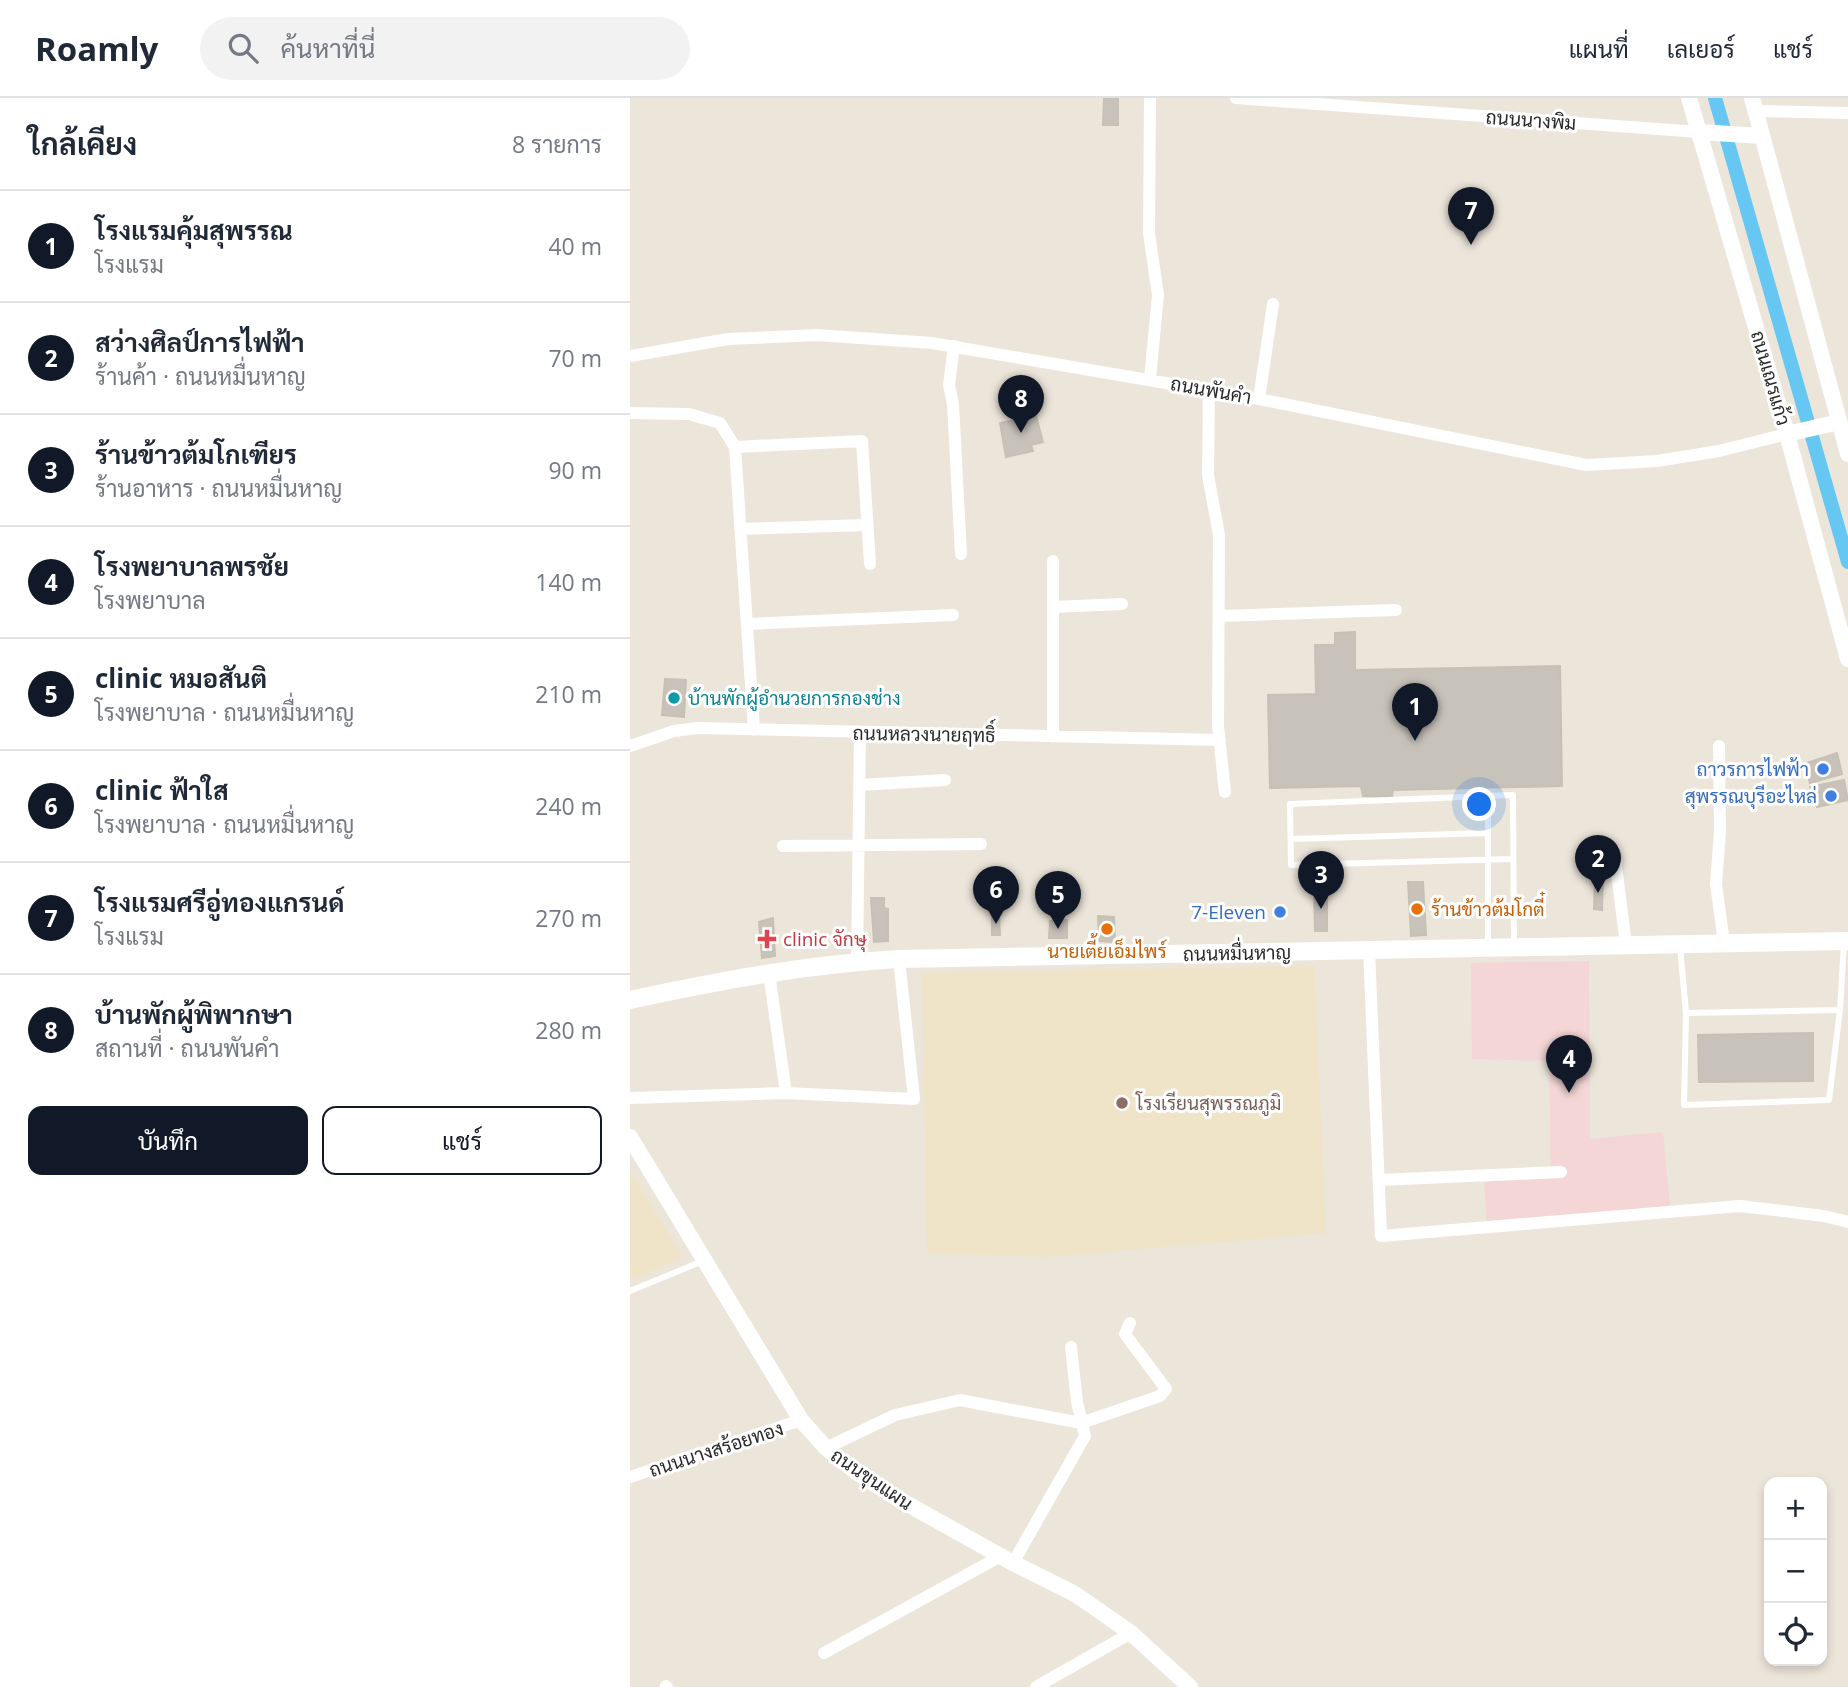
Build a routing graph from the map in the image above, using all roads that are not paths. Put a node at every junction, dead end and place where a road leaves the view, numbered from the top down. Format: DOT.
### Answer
graph roads {
  1 [pos="1150,98"];
  2 [pos="1236,98"];
  3 [pos="1689,98"];
  4 [pos="1754,105"];
  5 [pos="1848,113"];
  6 [pos="1699,132"];
  7 [pos="1762,136"];
  8 [pos="1273,304"];
  9 [pos="954,346"];
  10 [pos="630,356"];
  11 [pos="1150,379"];
  12 [pos="1209,390"];
  13 [pos="1259,399"];
  14 [pos="630,413"];
  15 [pos="1832,424"];
  16 [pos="1787,434"];
  17 [pos="735,447"];
  18 [pos="1848,454"];
  19 [pos="867,525"];
  20 [pos="740,529"];
  21 [pos="961,554"];
  22 [pos="1053,561"];
  23 [pos="870,564"];
  24 [pos="1122,604"];
  25 [pos="1053,607"];
  26 [pos="1396,610"];
  27 [pos="953,615"];
  28 [pos="1220,616"];
  29 [pos="747,624"];
  30 [pos="1848,659"];
  31 [pos="754,730"];
  32 [pos="860,733"];
  33 [pos="1053,737"];
  34 [pos="1220,740"];
  35 [pos="630,746"];
  36 [pos="1719,746"];
  37 [pos="945,780"];
  38 [pos="859,785"];
  39 [pos="1225,792"];
  40 [pos="1488,796"];
  41 [pos="1488,833"];
  42 [pos="1291,839"];
  43 [pos="981,844"];
  44 [pos="783,846"];
  45 [pos="860,846"];
  46 [pos="1614,850"];
  47 [pos="1488,859"];
  48 [pos="1513,859"];
  49 [pos="1846,941"];
  50 [pos="1680,943"];
  51 [pos="1724,943"];
  52 [pos="1626,945"];
  53 [pos="1488,948"];
  54 [pos="1514,948"];
  55 [pos="1369,950"];
  56 [pos="899,959"];
  57 [pos="858,961"];
  58 [pos="769,973"];
  59 [pos="630,1000"];
  60 [pos="1840,1010"];
  61 [pos="1686,1013"];
  62 [pos="786,1093"];
  63 [pos="630,1098"];
  64 [pos="630,1137"];
  65 [pos="1561,1172"];
  66 [pos="1379,1180"];
  67 [pos="1848,1222"];
  68 [pos="705,1260"];
  69 [pos="630,1291"];
  70 [pos="1130,1323"];
  71 [pos="1071,1347"];
  72 [pos="801,1420"];
  73 [pos="1081,1423"];
  74 [pos="826,1448"];
  75 [pos="630,1477"];
  76 [pos="1007,1559"];
  77 [pos="1131,1633"];
  78 [pos="824,1653"];
  79 [pos="1036,1687"];
  80 [pos="1190,1687"];
  1 -- 11 [label="street"];
  2 -- 6 [label="street, ถนนนางพิม"];
  3 -- 6 [label="street, ถนนเณรแก้ว"];
  4 -- 5 [label="street"];
  4 -- 7 [label="street"];
  6 -- 7 [label="street"];
  6 -- 16 [label="street, ถนนเณรแก้ว"];
  7 -- 15 [label="street"];
  8 -- 13 [label="street"];
  9 -- 10 [label="street, ถนนพันคำ"];
  9 -- 11 [label="street, ถนนพันคำ"];
  9 -- 21 [label="street"];
  11 -- 12 [label="street, ถนนพันคำ"];
  12 -- 13 [label="street, ถนนพันคำ"];
  12 -- 28 [label="street"];
  13 -- 16 [label="street, ถนนพันคำ"];
  14 -- 17 [label="street"];
  15 -- 16 [label="street"];
  15 -- 18 [label="street"];
  16 -- 30 [label="street, ถนนเณรแก้ว"];
  17 -- 19 [label="street"];
  17 -- 20 [label="street"];
  19 -- 20 [label="street"];
  19 -- 23 [label="street"];
  20 -- 29 [label="street"];
  22 -- 25 [label="street"];
  24 -- 25 [label="street"];
  25 -- 33 [label="street"];
  26 -- 28 [label="street"];
  27 -- 29 [label="street"];
  28 -- 34 [label="street"];
  29 -- 31 [label="street"];
  31 -- 32 [label="street, ถนนหลวงนายฤทธิ์"];
  31 -- 35 [label="street, ถนนหลวงนายฤทธิ์"];
  32 -- 33 [label="street, ถนนหลวงนายฤทธิ์"];
  32 -- 38 [label="street"];
  33 -- 34 [label="street, ถนนหลวงนายฤทธิ์"];
  34 -- 39 [label="street"];
  36 -- 51 [label="street"];
  37 -- 38 [label="street"];
  38 -- 45 [label="street"];
  40 -- 41 [label="lane"];
  40 -- 42 [label="lane"];
  40 -- 48 [label="lane"];
  41 -- 42 [label="lane"];
  41 -- 47 [label="lane"];
  42 -- 47 [label="lane"];
  43 -- 45 [label="street"];
  44 -- 45 [label="street"];
  45 -- 57 [label="street"];
  46 -- 52 [label="street"];
  47 -- 48 [label="lane"];
  47 -- 53 [label="lane"];
  48 -- 54 [label="lane"];
  49 -- 51 [label="main road, ถนนหมื่นหาญ"];
  49 -- 60 [label="lane"];
  50 -- 51 [label="main road, ถนนหมื่นหาญ"];
  50 -- 52 [label="main road, ถนนหมื่นหาญ"];
  50 -- 61 [label="lane"];
  52 -- 54 [label="main road, ถนนหมื่นหาญ"];
  53 -- 54 [label="main road, ถนนหมื่นหาญ"];
  53 -- 55 [label="main road, ถนนหมื่นหาญ"];
  55 -- 56 [label="main road, ถนนหมื่นหาญ"];
  55 -- 66 [label="street"];
  56 -- 57 [label="main road, ถนนหมื่นหาญ"];
  56 -- 62 [label="street"];
  57 -- 58 [label="main road, ถนนหมื่นหาญ"];
  58 -- 59 [label="main road, ถนนหมื่นหาญ"];
  58 -- 62 [label="street"];
  60 -- 61 [label="lane"];
  60 -- 61 [label="lane"];
  62 -- 63 [label="street"];
  64 -- 68 [label="street, ถนนขุนแผน"];
  65 -- 66 [label="street"];
  66 -- 67 [label="street"];
  68 -- 69 [label="lane"];
  68 -- 72 [label="street, ถนนขุนแผน"];
  70 -- 73 [label="street"];
  71 -- 73 [label="street"];
  72 -- 74 [label="street, ถนนขุนแผน"];
  72 -- 75 [label="street, ถนนนางสร้อยทอง"];
  73 -- 74 [label="street"];
  73 -- 76 [label="street"];
  74 -- 76 [label="street, ถนนขุนแผน"];
  76 -- 77 [label="street, ถนนขุนแผน"];
  76 -- 78 [label="street"];
  77 -- 79 [label="street"];
  77 -- 80 [label="street, ถนนขุนแผน"];
}
